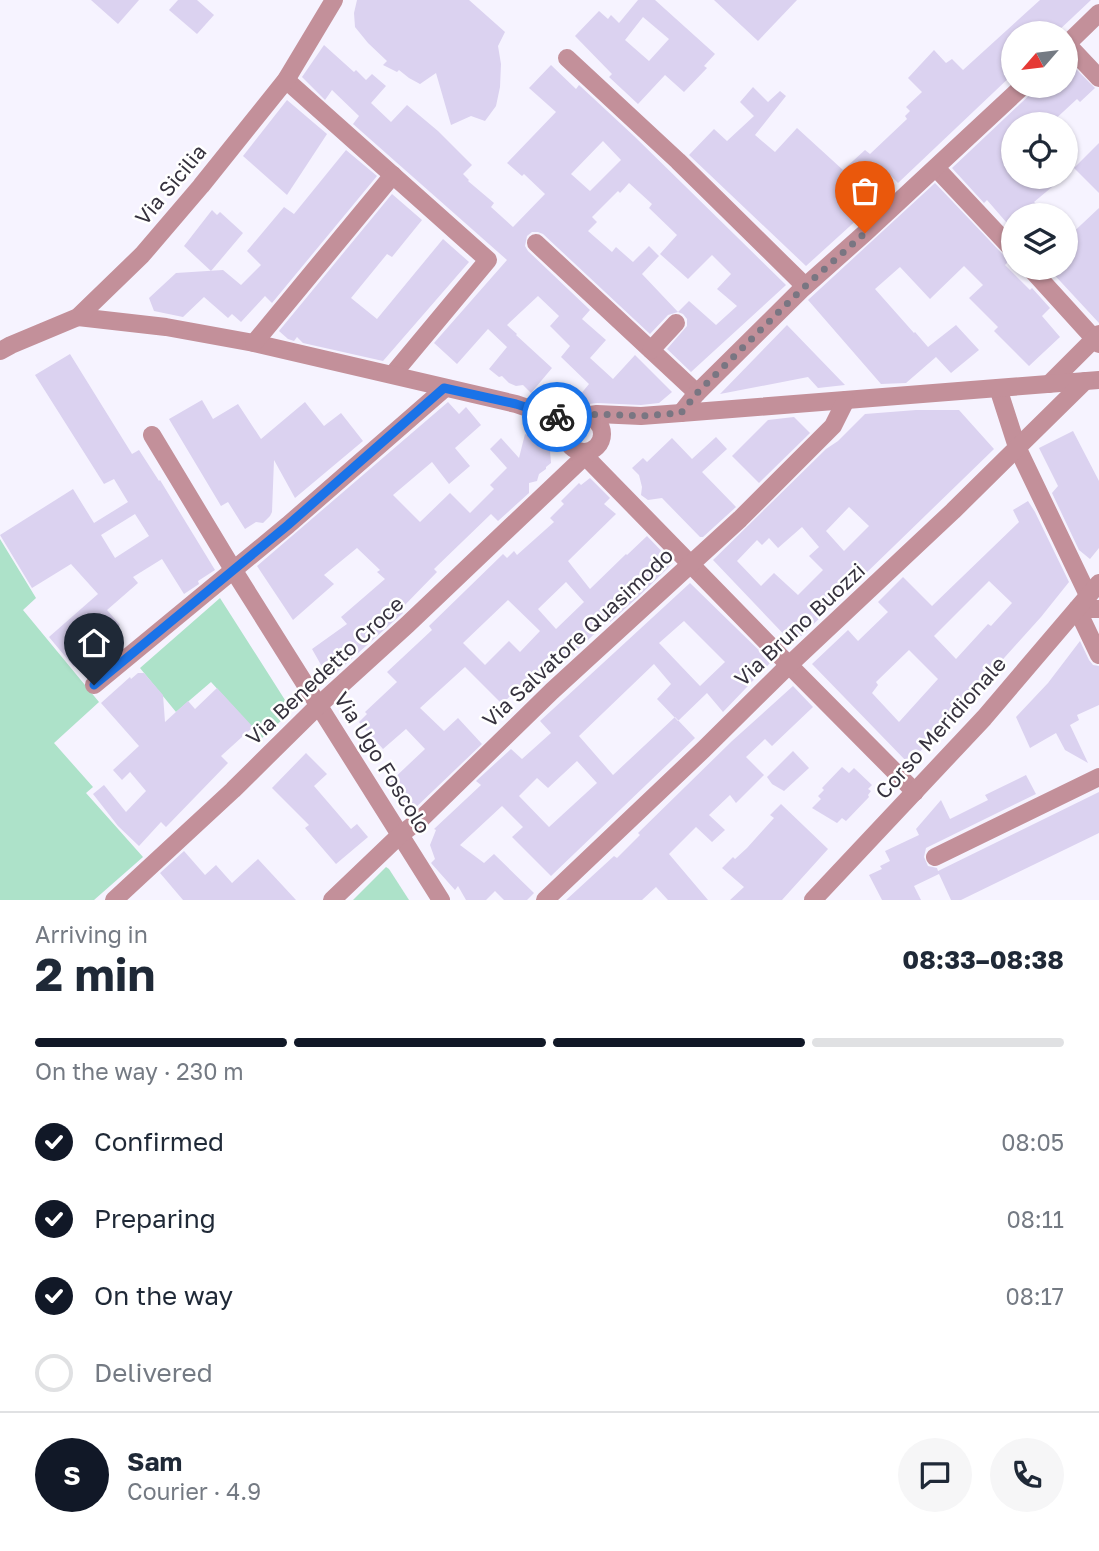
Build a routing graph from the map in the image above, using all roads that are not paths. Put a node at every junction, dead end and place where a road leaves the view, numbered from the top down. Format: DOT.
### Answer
graph roads {
  1 [pos="334,0"];
  2 [pos="1099,13"];
  3 [pos="1078,33"];
  4 [pos="1078,57"];
  5 [pos="567,58"];
  6 [pos="1099,78"];
  7 [pos="286,80"];
  8 [pos="1010,98"];
  9 [pos="936,167"];
  10 [pos="393,175"];
  11 [pos="1001,237"];
  12 [pos="536,243"];
  13 [pos="1041,280"];
  14 [pos="805,286"];
  15 [pos="78,317"];
  16 [pos="676,323"];
  17 [pos="1097,339"];
  18 [pos="254,343"];
  19 [pos="651,350"];
  20 [pos="0,351"];
  21 [pos="393,374"];
  22 [pos="1092,381"];
  23 [pos="1049,384"];
  24 [pos="444,388"];
  25 [pos="998,388"];
  26 [pos="697,393"];
  27 [pos="846,400"];
  28 [pos="533,411"];
  29 [pos="681,413"];
  30 [pos="581,416"];
  31 [pos="641,416"];
  32 [pos="152,436"];
  33 [pos="600,442"];
  34 [pos="1017,447"];
  35 [pos="579,451"];
  36 [pos="690,564"];
  37 [pos="233,571"];
  38 [pos="1091,599"];
  39 [pos="1099,655"];
  40 [pos="789,665"];
  41 [pos="94,685"];
  42 [pos="319,705"];
  43 [pos="1099,777"];
  44 [pos="915,792"];
  45 [pos="400,835"];
  46 [pos="935,857"];
  47 [pos="114,900"];
  48 [pos="331,900"];
  49 [pos="441,900"];
  50 [pos="545,900"];
  51 [pos="813,900"];
  1 -- 7 [label="street, Via Sicilia"];
  2 -- 3 [label="street"];
  4 -- 6 [label="street"];
  5 -- 14 [label="street"];
  7 -- 10 [label="street"];
  7 -- 15 [label="street, Via Sicilia"];
  8 -- 9 [label="street"];
  9 -- 11 [label="street"];
  9 -- 14 [label="street"];
  10 -- 18 [label="street"];
  10 -- 21 [label="street"];
  12 -- 19 [label="street"];
  13 -- 17 [label="street"];
  14 -- 26 [label="street"];
  15 -- 18 [label="street"];
  15 -- 20 [label="street, Via Sicilia"];
  16 -- 19 [label="street"];
  17 -- 23 [label="street"];
  18 -- 21 [label="street"];
  19 -- 26 [label="street"];
  21 -- 24 [label="street"];
  22 -- 23 [label="street"];
  22 -- 34 [label="street, Via Bruno Buozzi"];
  23 -- 25 [label="street"];
  24 -- 28 [label="street"];
  24 -- 37 [label="street"];
  25 -- 27 [label="street"];
  25 -- 34 [label="street"];
  26 -- 29 [label="street"];
  27 -- 29 [label="street"];
  27 -- 36 [label="street, Via Salvatore Quasimodo"];
  28 -- 30 [label="street"];
  28 -- 35 [label="street"];
  29 -- 31 [label="street"];
  30 -- 31 [label="street"];
  30 -- 33 [label="street"];
  30 -- 35 [label="street"];
  31 -- 33 [label="street"];
  32 -- 37 [label="street, Via Ugo Foscolo"];
  33 -- 35 [label="street"];
  34 -- 38 [label="street"];
  34 -- 40 [label="street, Via Bruno Buozzi"];
  35 -- 36 [label="street"];
  35 -- 42 [label="street, Via Benedetto Croce"];
  36 -- 40 [label="street"];
  36 -- 45 [label="street, Via Salvatore Quasimodo"];
  37 -- 41 [label="street"];
  37 -- 42 [label="street, Via Ugo Foscolo"];
  38 -- 39 [label="street"];
  38 -- 44 [label="street, Corso Meridionale"];
  40 -- 44 [label="street"];
  40 -- 50 [label="street, Via Bruno Buozzi"];
  42 -- 45 [label="street, Via Ugo Foscolo"];
  42 -- 47 [label="street, Via Benedetto Croce"];
  43 -- 46 [label="street"];
  44 -- 51 [label="street, Corso Meridionale"];
  45 -- 48 [label="street, Via Salvatore Quasimodo"];
  45 -- 49 [label="street, Via Ugo Foscolo"];
}
